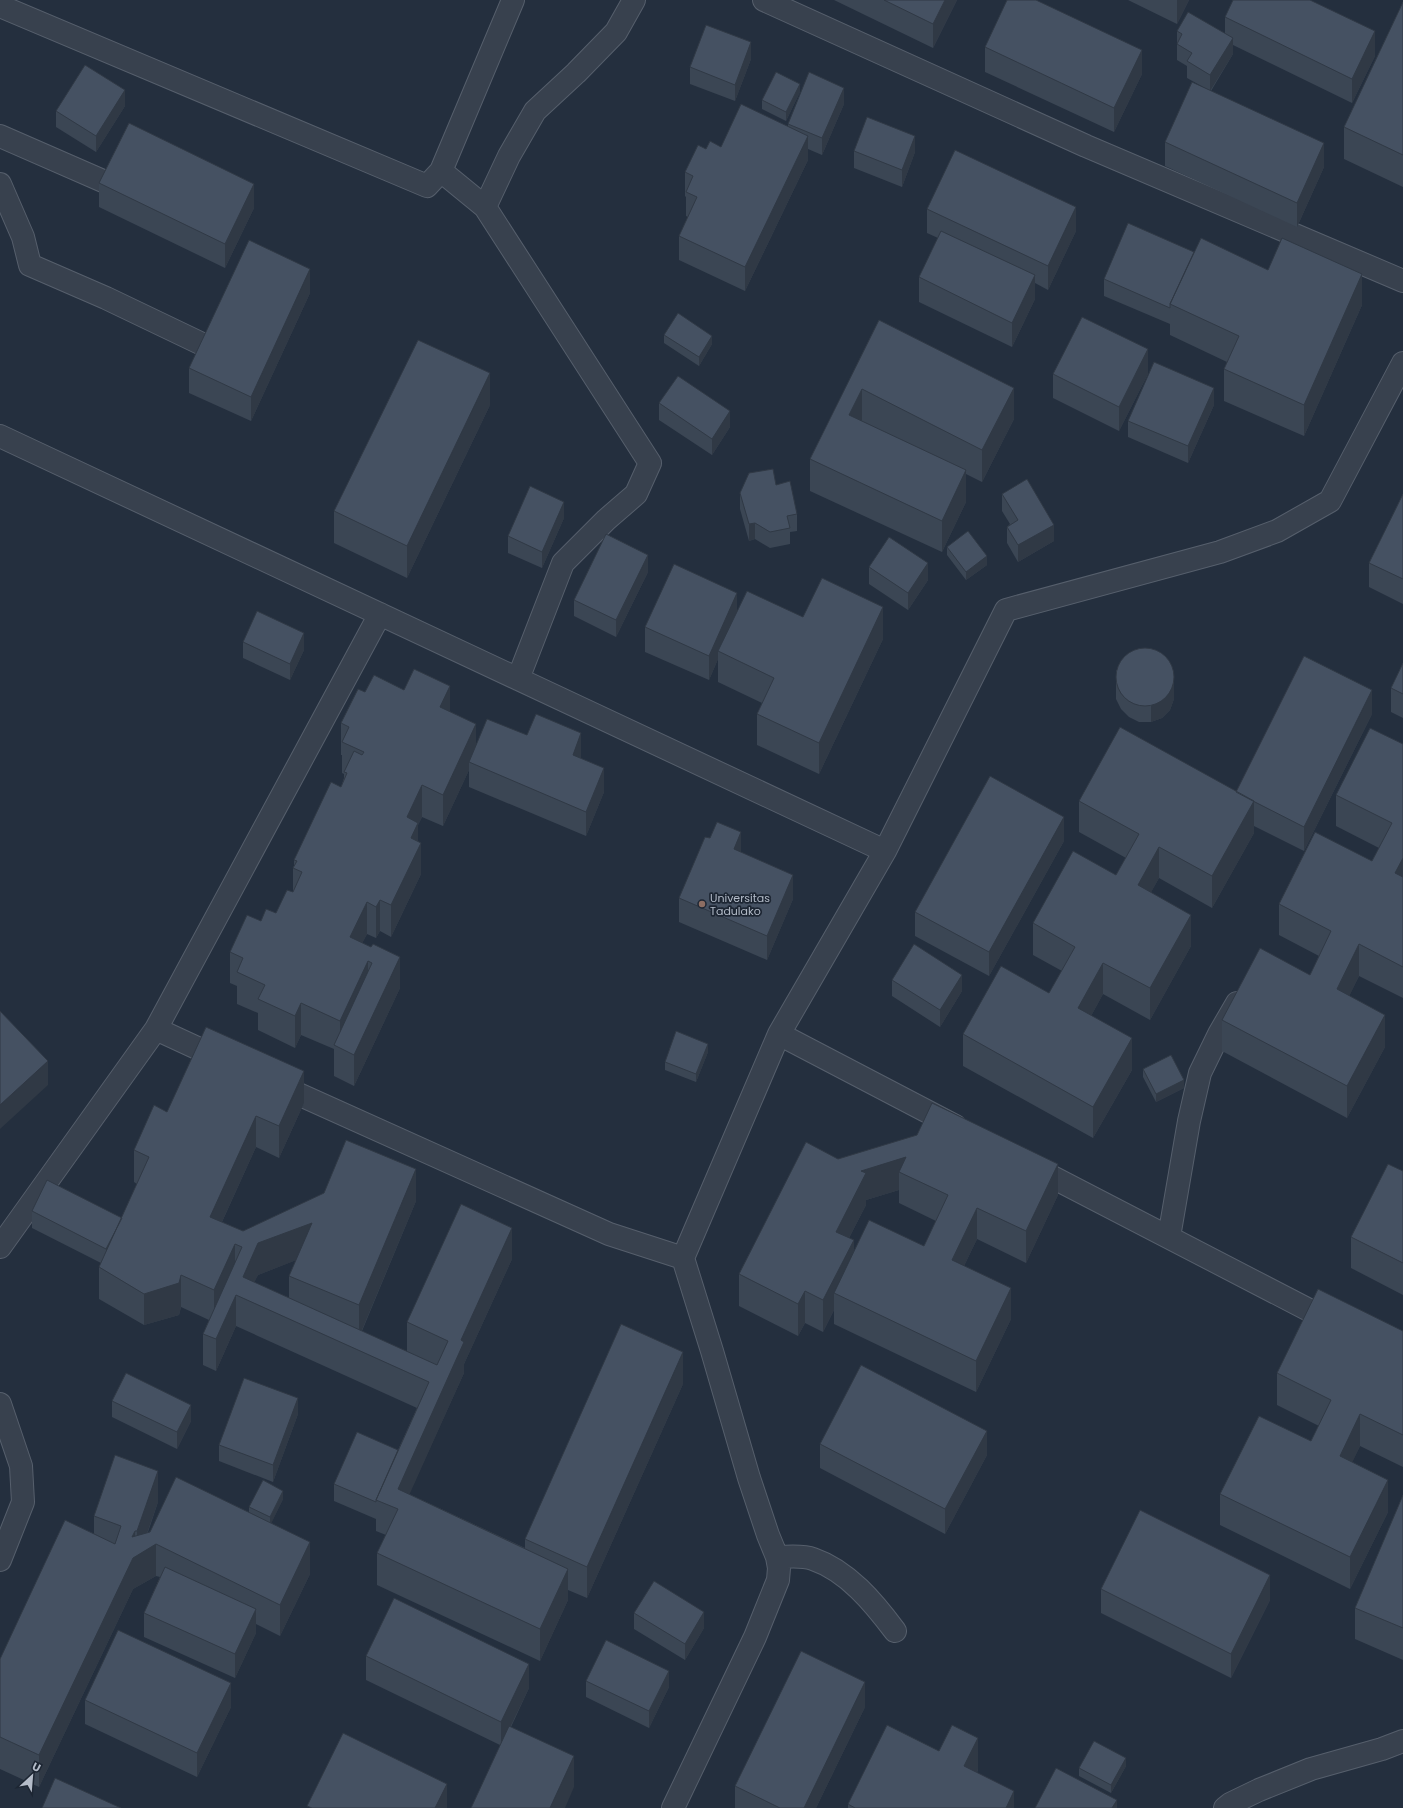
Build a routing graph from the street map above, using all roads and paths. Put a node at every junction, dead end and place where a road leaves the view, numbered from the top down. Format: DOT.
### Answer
graph roads {
  1 [pos="512,0"];
  2 [pos="634,0"];
  3 [pos="764,0"];
  4 [pos="0,6"];
  5 [pos="0,136"];
  6 [pos="441,171"];
  7 [pos="103,181"];
  8 [pos="0,184"];
  9 [pos="485,207"];
  10 [pos="1403,281"];
  11 [pos="202,344"];
  12 [pos="1403,363"];
  13 [pos="0,436"];
  14 [pos="380,614"];
  15 [pos="518,679"];
  16 [pos="885,851"];
  17 [pos="1245,988"];
  18 [pos="156,1029"];
  19 [pos="779,1034"];
  20 [pos="970,1134"];
  21 [pos="1013,1156"];
  22 [pos="1169,1238"];
  23 [pos="0,1247"];
  24 [pos="683,1258"];
  25 [pos="1353,1333"];
  26 [pos="0,1404"];
  27 [pos="777,1558"];
  28 [pos="0,1560"];
  29 [pos="895,1631"];
  30 [pos="1403,1740"];
  31 [pos="673,1808"];
  32 [pos="1225,1808"];
  1 -- 6 [label="lane"];
  2 -- 9 [label="lane"];
  3 -- 10 [label="lane"];
  4 -- 6 [label="lane"];
  5 -- 7 [label="lane"];
  6 -- 9 [label="lane"];
  8 -- 11 [label="lane"];
  9 -- 15 [label="lane"];
  12 -- 16 [label="lane"];
  13 -- 14 [label="lane"];
  14 -- 15 [label="lane"];
  14 -- 18 [label="lane"];
  15 -- 16 [label="lane"];
  16 -- 19 [label="lane"];
  17 -- 22 [label="lane"];
  18 -- 23 [label="lane"];
  18 -- 24 [label="lane"];
  19 -- 20 [label="lane"];
  19 -- 24 [label="lane"];
  21 -- 22 [label="lane"];
  22 -- 25 [label="lane"];
  24 -- 27 [label="lane"];
  26 -- 28 [label="lane"];
  27 -- 29 [label="lane"];
  27 -- 31 [label="lane"];
  30 -- 32 [label="lane"];
}
